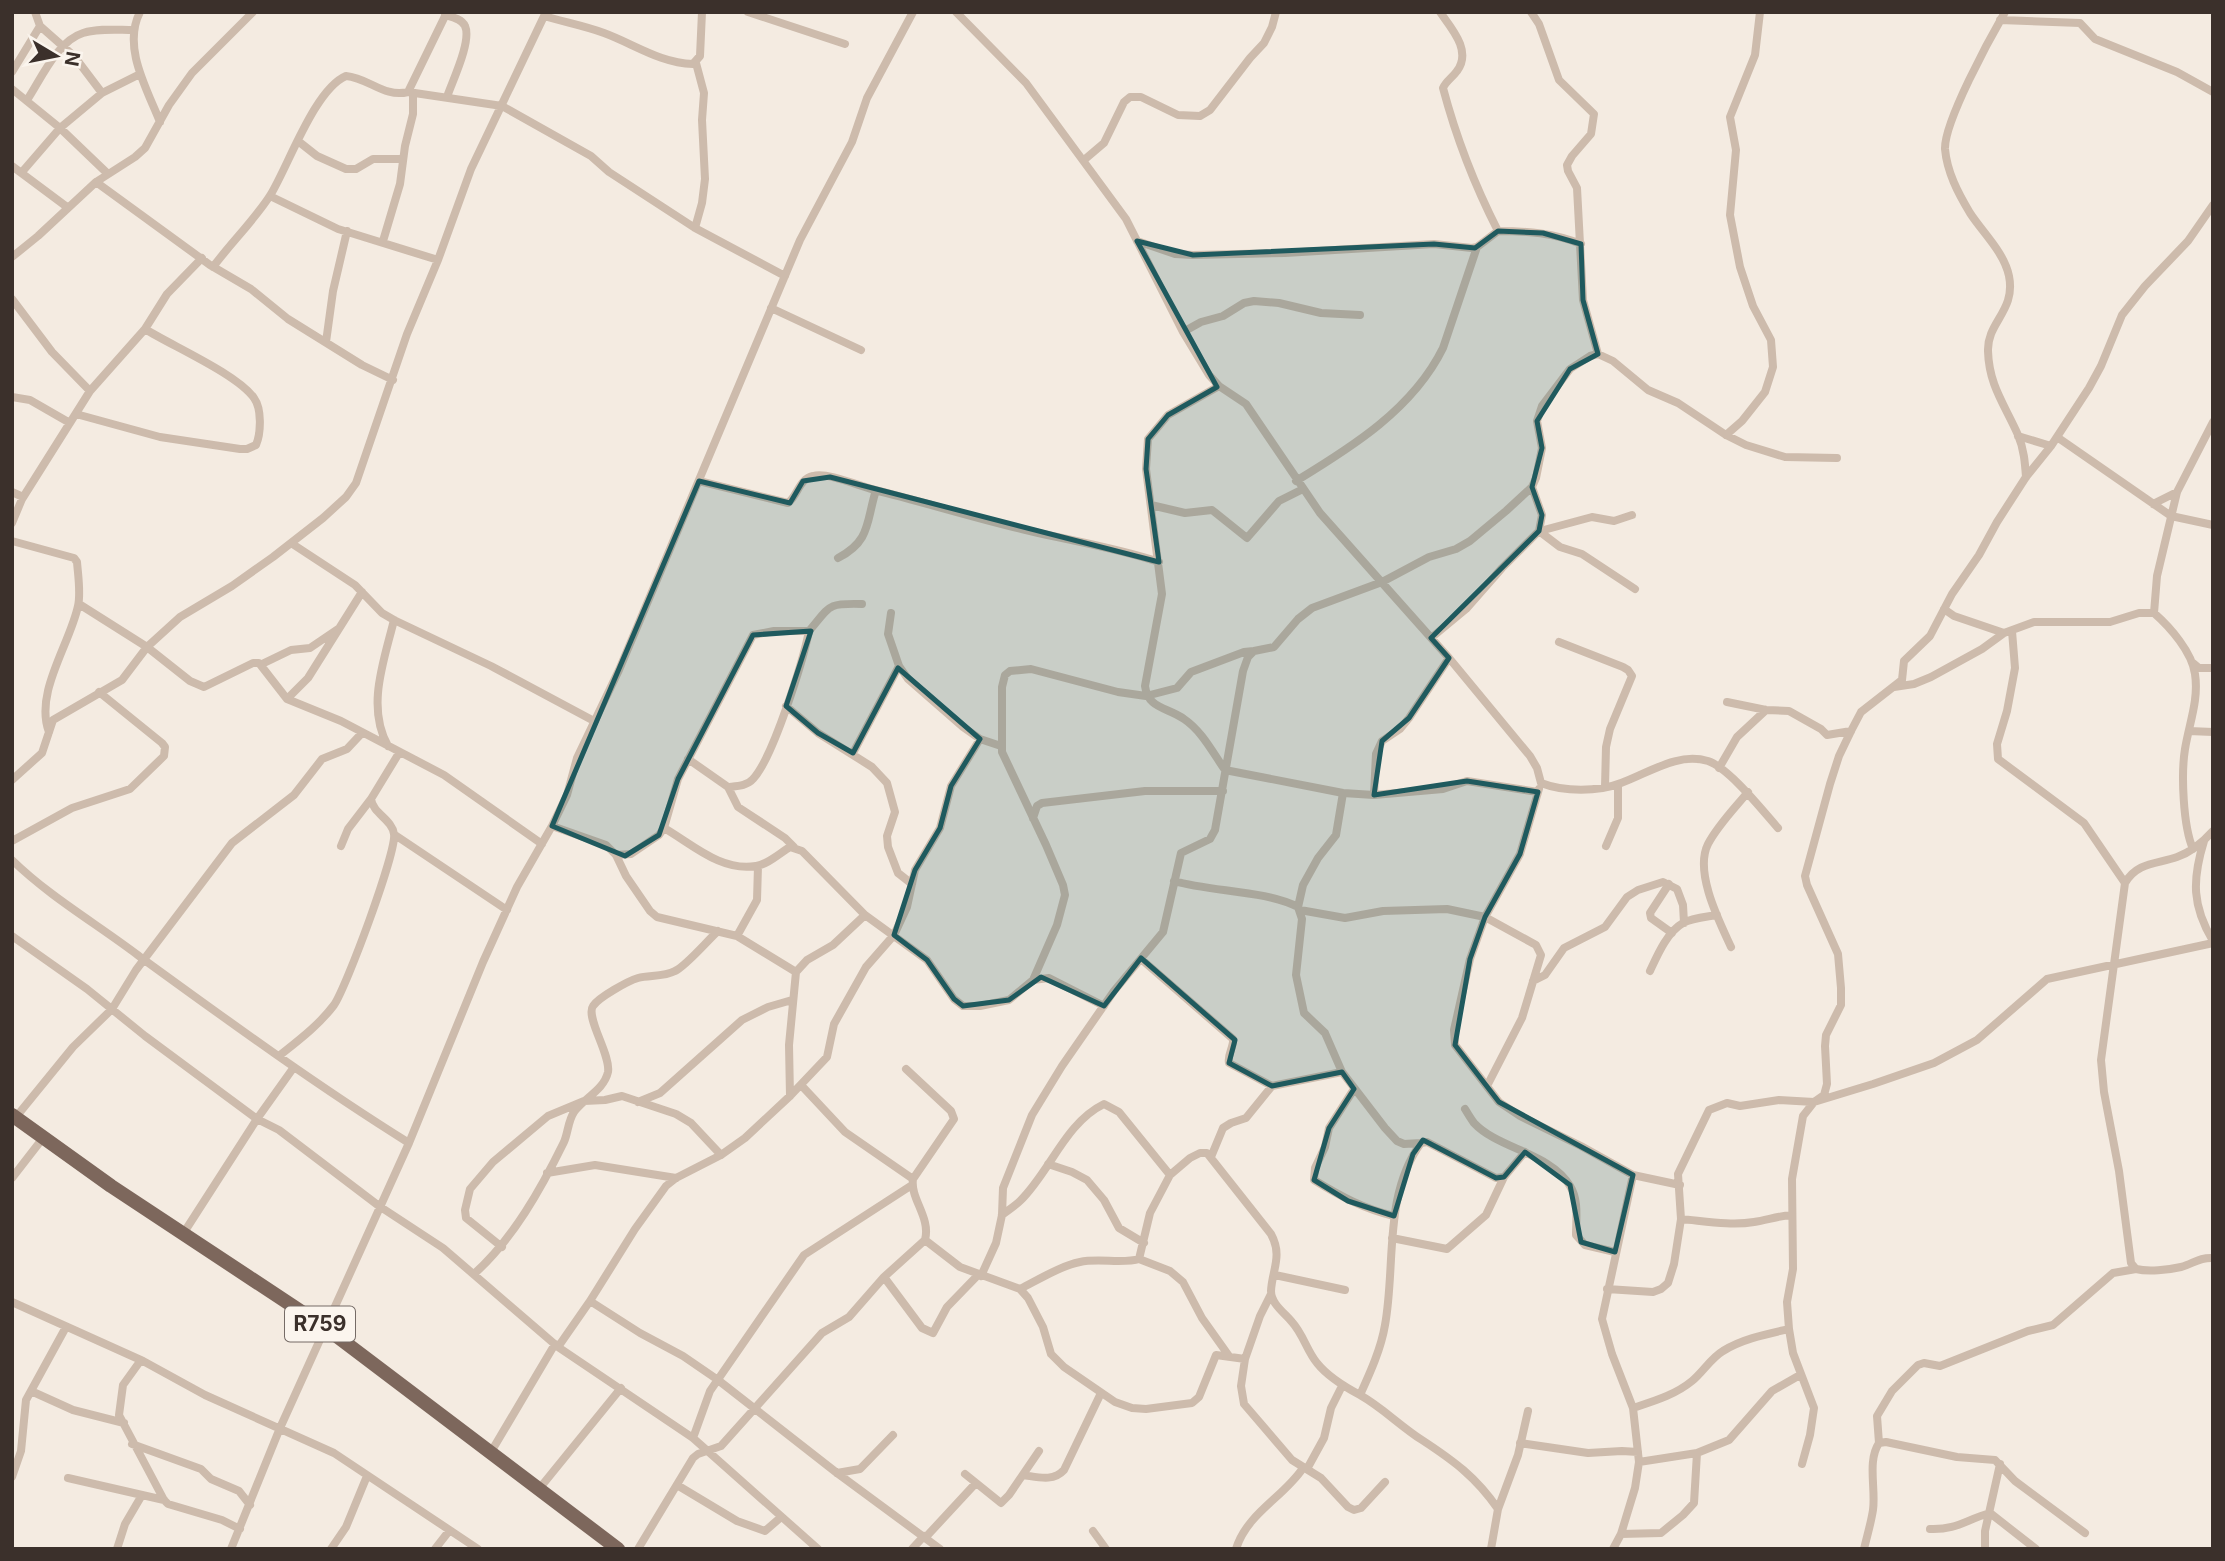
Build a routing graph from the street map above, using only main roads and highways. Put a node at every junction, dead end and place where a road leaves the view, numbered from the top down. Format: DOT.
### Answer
graph roads {
  1 [pos="14,1116"];
  2 [pos="618,1549"];
  1 -- 2 [label="main road, R759"];
}
